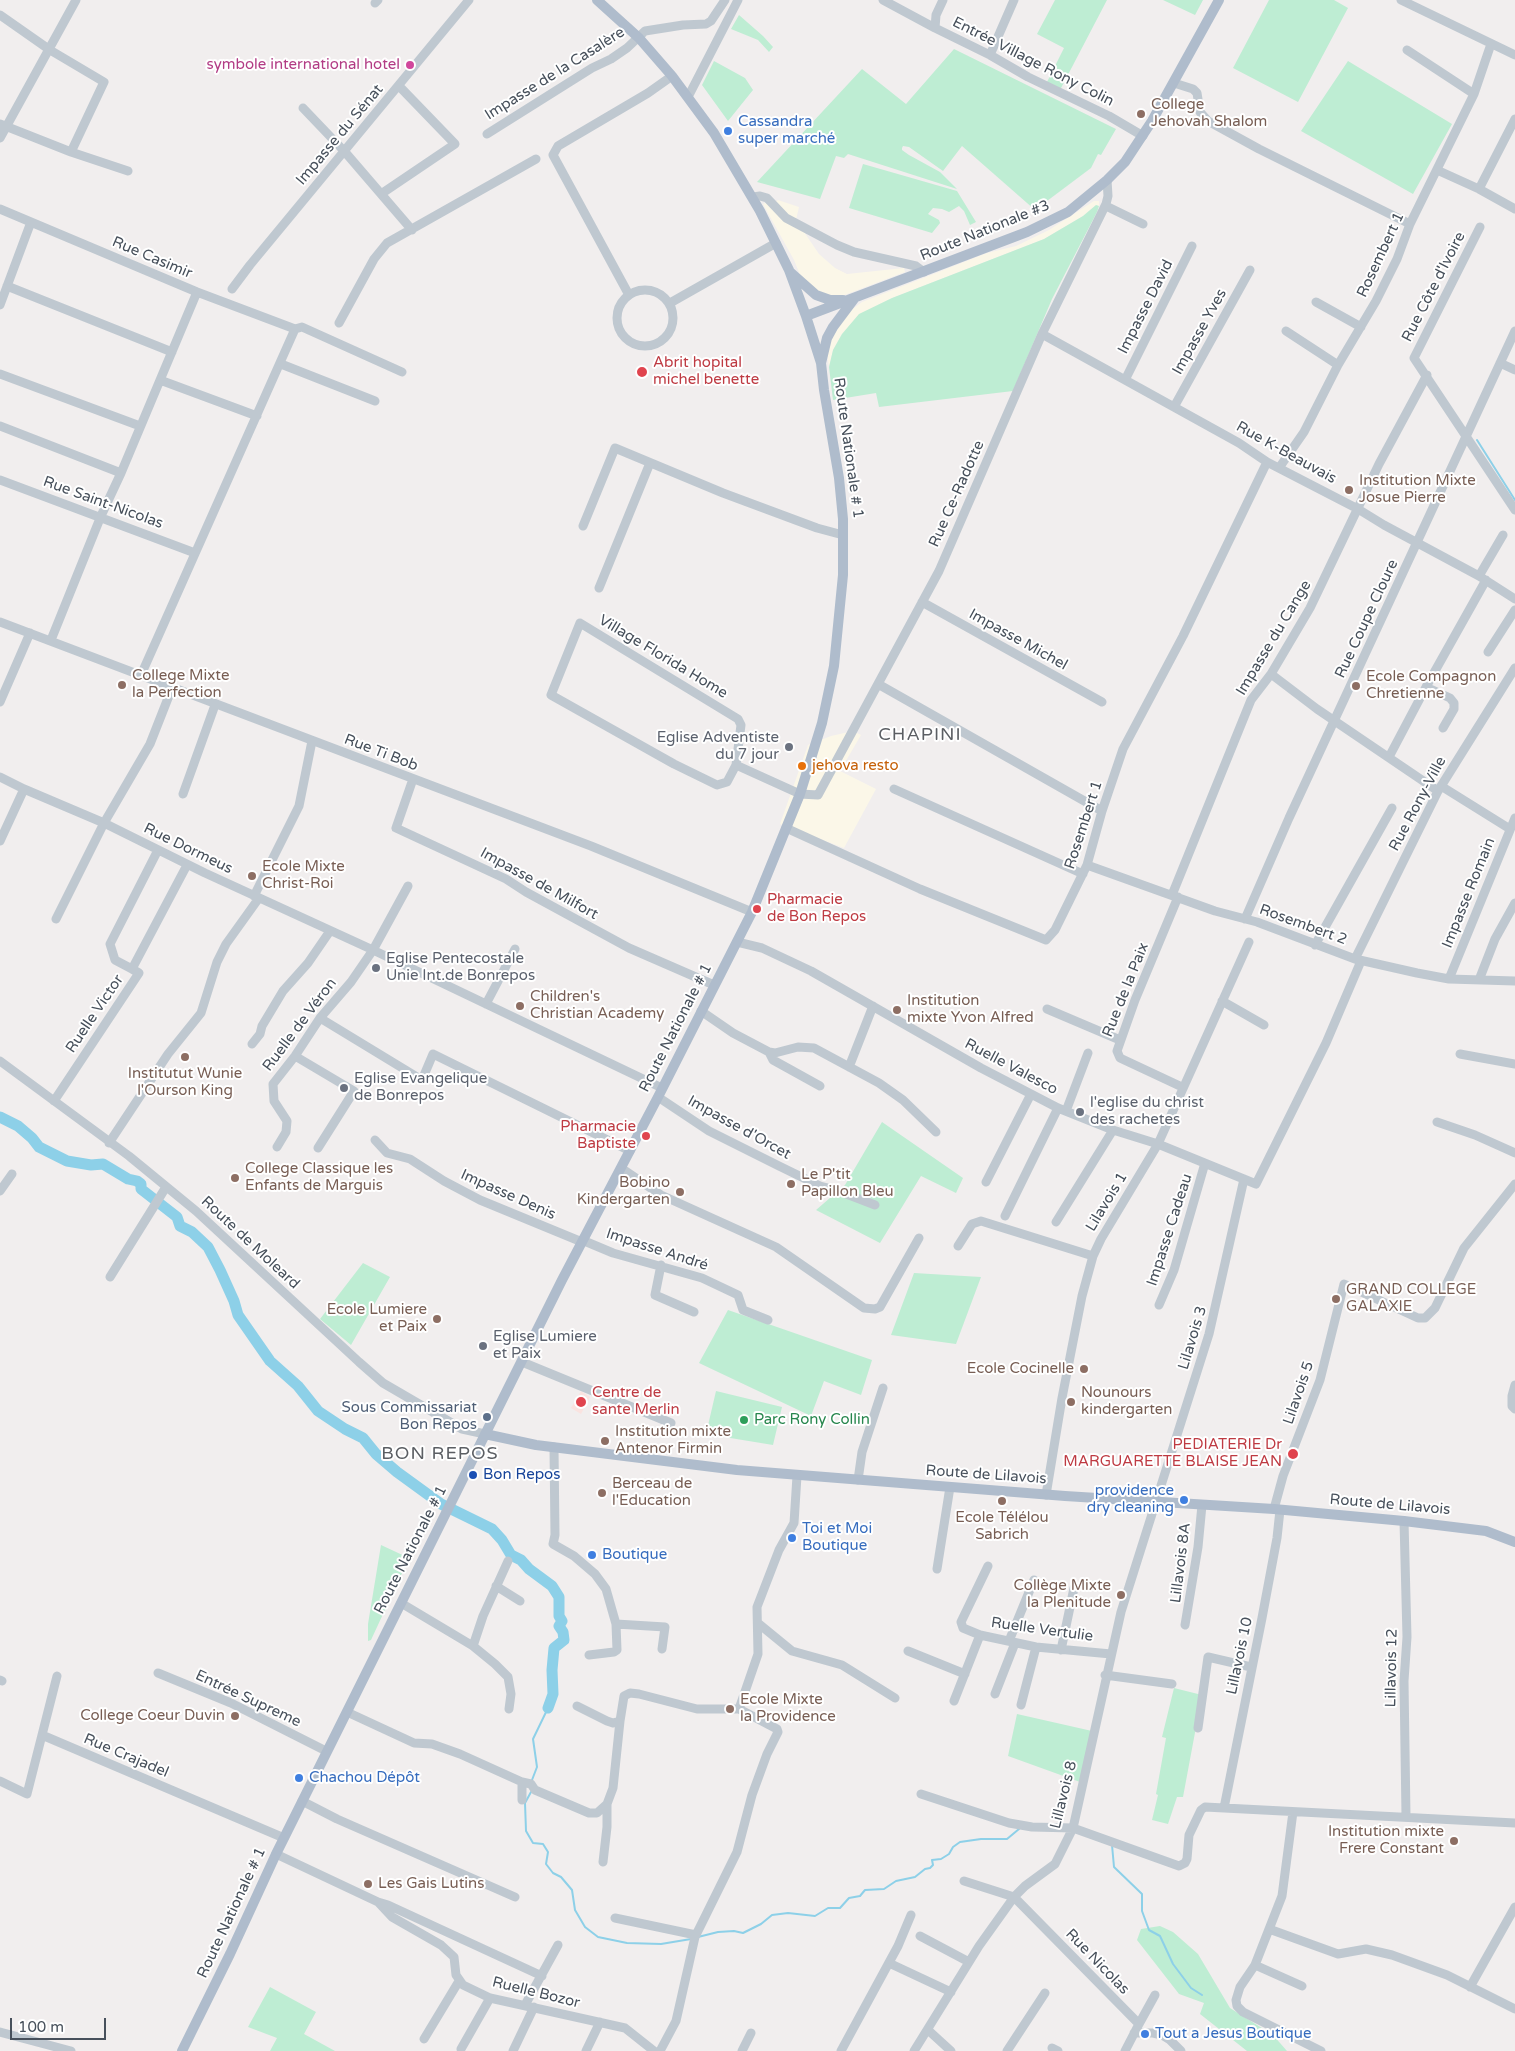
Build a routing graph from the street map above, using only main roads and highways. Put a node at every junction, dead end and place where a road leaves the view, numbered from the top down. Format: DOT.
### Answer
graph roads {
  1 [pos="597,0"];
  2 [pos="1219,0"];
  3 [pos="789,270"];
  4 [pos="854,299"];
  5 [pos="806,316"];
  6 [pos="821,363"];
  7 [pos="485,1434"];
  8 [pos="1515,1542"];
  9 [pos="182,2051"];
  1 -- 3 [label="main road, Route Nationale # 1"];
  2 -- 4 [label="main road, Route Nationale #3"];
  3 -- 4 [label="main road"];
  3 -- 5 [label="main road, Route Nationale # 1"];
  4 -- 5 [label="main road, Route Nationale #3"];
  4 -- 6 [label="main road"];
  5 -- 6 [label="main road, Route Nationale # 1"];
  6 -- 7 [label="main road, Route Nationale # 1"];
  7 -- 8 [label="main road, Route de Lilavois"];
  7 -- 9 [label="main road, Route Nationale # 1"];
}
